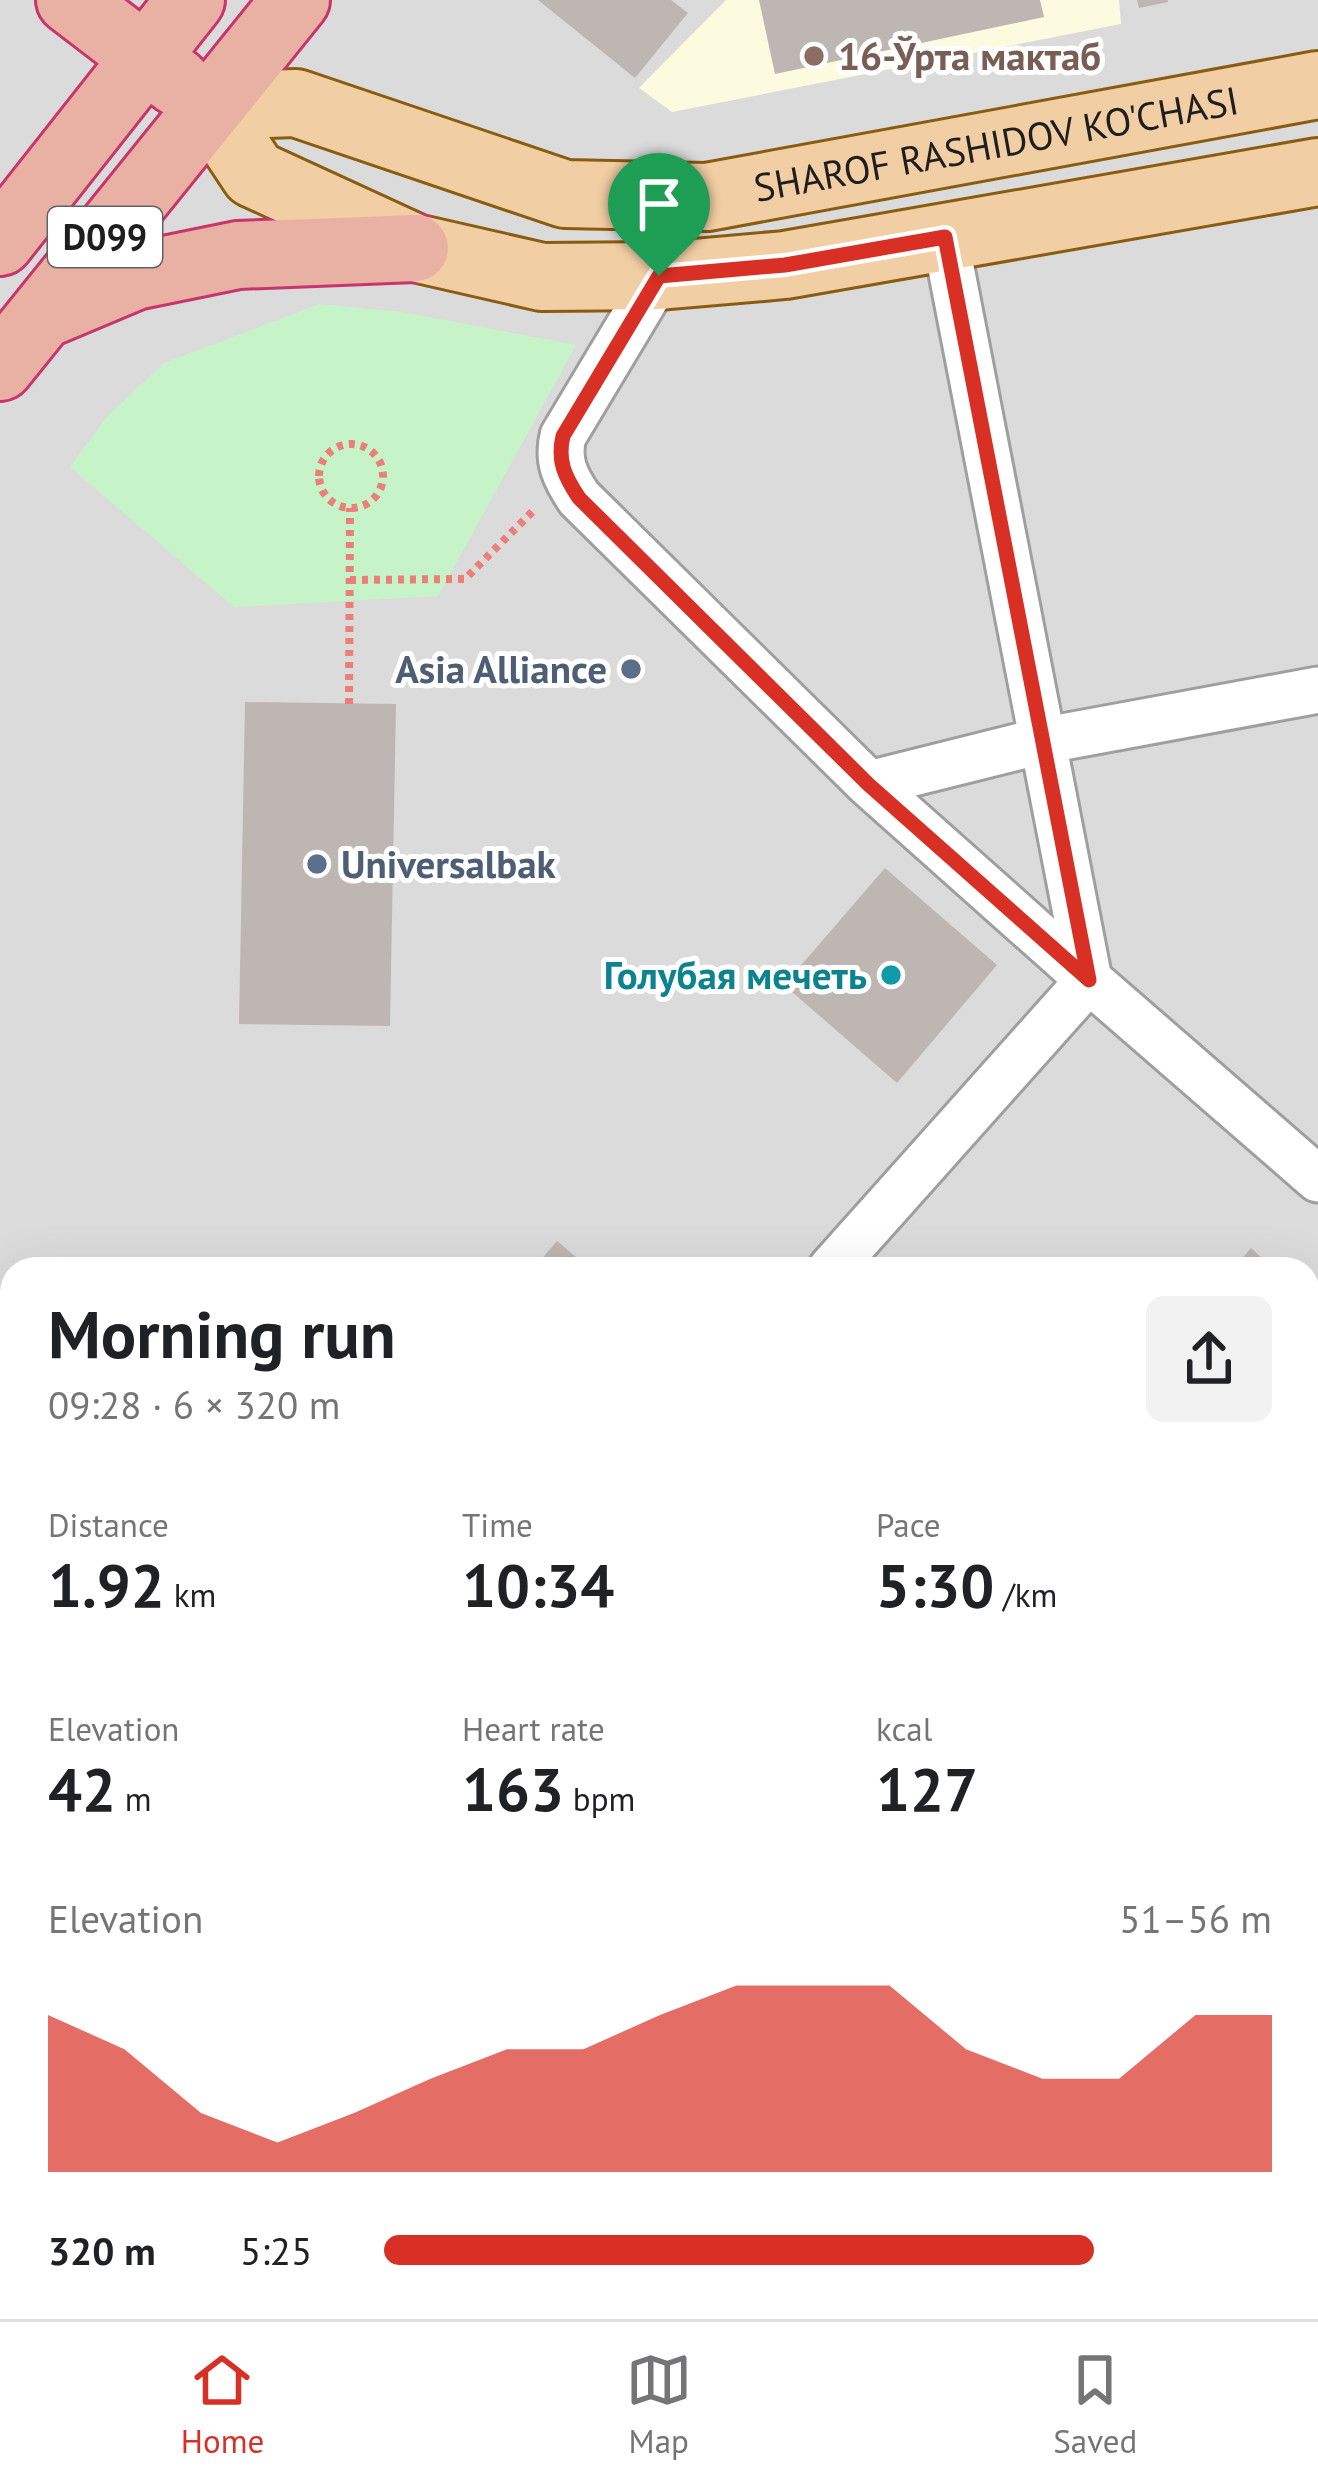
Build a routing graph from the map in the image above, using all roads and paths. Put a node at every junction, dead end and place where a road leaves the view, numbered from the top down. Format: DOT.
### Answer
graph roads {
  1 [pos="70,0"];
  2 [pos="191,0"];
  3 [pos="296,0"];
  4 [pos="145,57"];
  5 [pos="1318,85"];
  6 [pos="209,106"];
  7 [pos="1318,172"];
  8 [pos="945,237"];
  9 [pos="0,242"];
  10 [pos="415,248"];
  11 [pos="659,276"];
  12 [pos="44,314"];
  13 [pos="0,367"];
  14 [pos="566,478"];
  15 [pos="350,508"];
  16 [pos="350,580"];
  17 [pos="1318,690"];
  18 [pos="349,704"];
  19 [pos="1041,741"];
  20 [pos="868,784"];
  21 [pos="1089,980"];
  22 [pos="1318,1179"];
  23 [pos="842,1257"];
  1 -- 4 [label="highway"];
  2 -- 4 [label="highway, D099"];
  3 -- 6 [label="highway, D099"];
  4 -- 6 [label="highway"];
  4 -- 9 [label="highway, D099"];
  5 -- 6 [label="main road, SHAROF RASHIDOV KO'CHASI"];
  6 -- 10 [label="main road, SHAROF RASHIDOV KO'CHASI"];
  6 -- 12 [label="highway, D099"];
  7 -- 8 [label="main road, SHAROF RASHIDOV KO'CHASI"];
  8 -- 11 [label="main road, SHAROF RASHIDOV KO'CHASI"];
  8 -- 19 [label="street"];
  10 -- 11 [label="main road, SHAROF RASHIDOV KO'CHASI"];
  10 -- 12 [label="highway"];
  11 -- 14 [label="street"];
  12 -- 13 [label="highway, D099"];
  14 -- 16 [label="path"];
  14 -- 20 [label="street"];
  15 -- 15 [label="path"];
  15 -- 16 [label="path"];
  16 -- 18 [label="path"];
  17 -- 19 [label="street"];
  19 -- 20 [label="street"];
  19 -- 21 [label="street"];
  20 -- 21 [label="street"];
  21 -- 22 [label="street"];
  21 -- 23 [label="street"];
}
